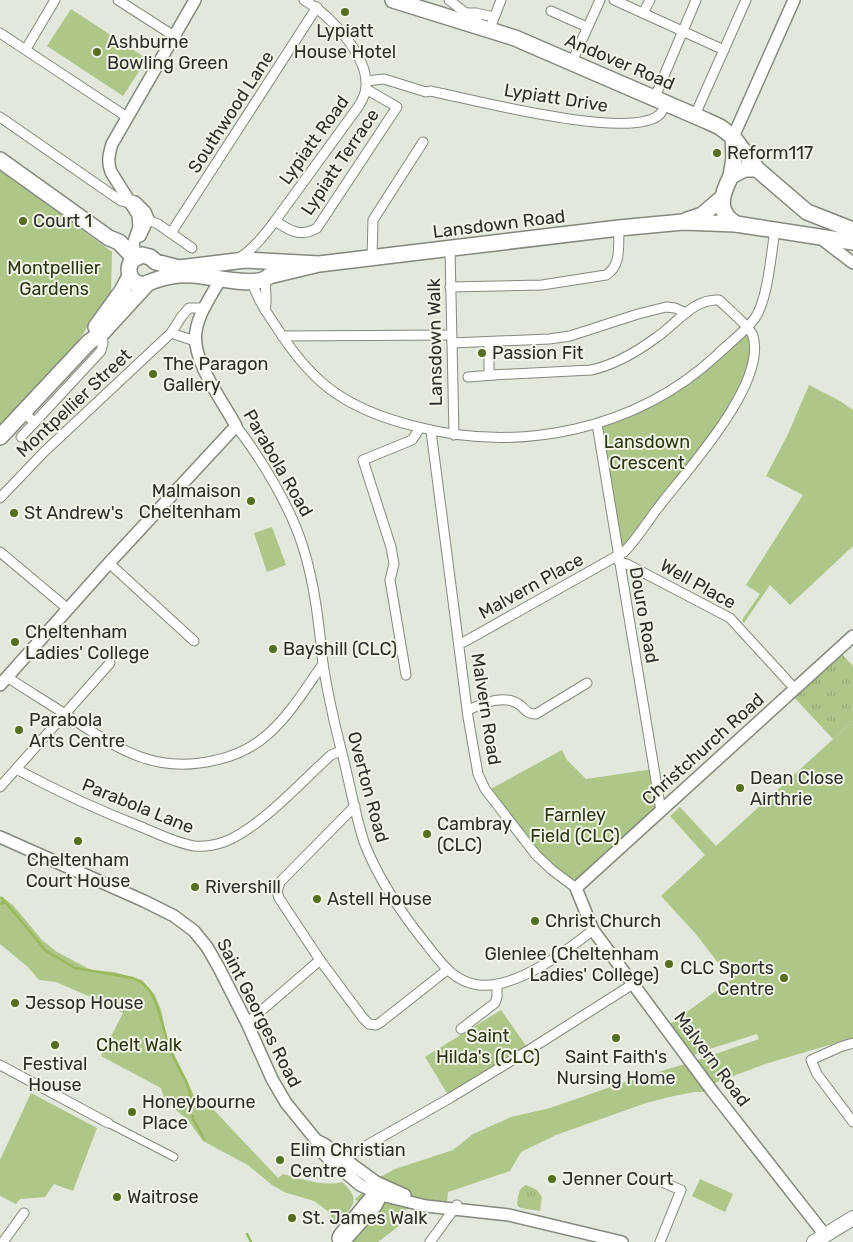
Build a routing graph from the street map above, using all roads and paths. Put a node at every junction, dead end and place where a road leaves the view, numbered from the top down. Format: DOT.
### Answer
graph roads {
  1 [pos="54,0"];
  2 [pos="118,0"];
  3 [pos="196,0"];
  4 [pos="304,0"];
  5 [pos="393,0"];
  6 [pos="449,0"];
  7 [pos="501,0"];
  8 [pos="600,0"];
  9 [pos="614,0"];
  10 [pos="650,0"];
  11 [pos="696,0"];
  12 [pos="746,0"];
  13 [pos="794,0"];
  14 [pos="317,7"];
  15 [pos="551,10"];
  16 [pos="467,13"];
  17 [pos="643,13"];
  18 [pos="491,24"];
  19 [pos="587,27"];
  20 [pos="682,31"];
  21 [pos="0,33"];
  22 [pos="174,36"];
  23 [pos="26,49"];
  24 [pos="724,50"];
  25 [pos="572,62"];
  26 [pos="366,85"];
  27 [pos="660,100"];
  28 [pos="695,115"];
  29 [pos="127,117"];
  30 [pos="0,118"];
  31 [pos="733,137"];
  32 [pos="423,142"];
  33 [pos="0,160"];
  34 [pos="757,169"];
  35 [pos="731,176"];
  36 [pos="722,198"];
  37 [pos="129,199"];
  38 [pos="807,212"];
  39 [pos="144,218"];
  40 [pos="275,221"];
  41 [pos="683,222"];
  42 [pos="736,224"];
  43 [pos="619,228"];
  44 [pos="775,230"];
  45 [pos="853,230"];
  46 [pos="171,233"];
  47 [pos="800,233"];
  48 [pos="817,235"];
  49 [pos="120,240"];
  50 [pos="853,242"];
  51 [pos="192,248"];
  52 [pos="450,249"];
  53 [pos="252,250"];
  54 [pos="372,258"];
  55 [pos="263,261"];
  56 [pos="134,262"];
  57 [pos="156,262"];
  58 [pos="230,262"];
  59 [pos="853,263"];
  60 [pos="319,264"];
  61 [pos="200,275"];
  62 [pos="268,278"];
  63 [pos="232,280"];
  64 [pos="150,282"];
  65 [pos="450,288"];
  66 [pos="210,297"];
  67 [pos="204,308"];
  68 [pos="265,310"];
  69 [pos="686,313"];
  70 [pos="747,327"];
  71 [pos="171,333"];
  72 [pos="282,336"];
  73 [pos="95,337"];
  74 [pos="452,339"];
  75 [pos="196,340"];
  76 [pos="489,342"];
  77 [pos="494,375"];
  78 [pos="468,377"];
  79 [pos="29,418"];
  80 [pos="597,424"];
  81 [pos="236,426"];
  82 [pos="420,428"];
  83 [pos="431,431"];
  84 [pos="454,435"];
  85 [pos="0,436"];
  86 [pos="21,437"];
  87 [pos="0,498"];
  88 [pos="0,552"];
  89 [pos="618,559"];
  90 [pos="110,563"];
  91 [pos="68,609"];
  92 [pos="853,636"];
  93 [pos="194,641"];
  94 [pos="459,642"];
  95 [pos="110,664"];
  96 [pos="324,664"];
  97 [pos="406,675"];
  98 [pos="4,681"];
  99 [pos="587,683"];
  100 [pos="795,689"];
  101 [pos="468,710"];
  102 [pos="66,715"];
  103 [pos="341,751"];
  104 [pos="16,769"];
  105 [pos="0,788"];
  106 [pos="355,806"];
  107 [pos="661,811"];
  108 [pos="0,837"];
  109 [pos="576,888"];
  110 [pos="593,930"];
  111 [pos="320,960"];
  112 [pos="447,970"];
  113 [pos="497,984"];
  114 [pos="634,984"];
  115 [pos="247,1022"];
  116 [pos="461,1029"];
  117 [pos="853,1043"];
  118 [pos="0,1065"];
  119 [pos="853,1122"];
  120 [pos="108,1123"];
  121 [pos="174,1156"];
  122 [pos="347,1166"];
  123 [pos="655,1179"];
  124 [pos="380,1190"];
  125 [pos="456,1208"];
  126 [pos="24,1213"];
  127 [pos="853,1218"];
  128 [pos="819,1238"];
  129 [pos="3,1242"];
  130 [pos="339,1242"];
  131 [pos="344,1242"];
  132 [pos="430,1242"];
  133 [pos="622,1242"];
  134 [pos="660,1242"];
  1 -- 23 [label="street"];
  2 -- 22 [label="street"];
  3 -- 22 [label="street"];
  4 -- 14 [label="street"];
  5 -- 18 [label="main road, Andover Road"];
  6 -- 16 [label="street, Andover Road"];
  7 -- 18 [label="street"];
  8 -- 19 [label="street"];
  9 -- 17 [label="street"];
  10 -- 17 [label="street"];
  11 -- 20 [label="street"];
  12 -- 24 [label="street"];
  13 -- 31 [label="street"];
  14 -- 26 [label="street"];
  14 -- 46 [label="street, Southwood Lane"];
  15 -- 19 [label="street"];
  16 -- 18 [label="street, Andover Road"];
  16 -- 18 [label="street, Andover Road"];
  17 -- 20 [label="street"];
  18 -- 25 [label="main road, Andover Road"];
  19 -- 25 [label="street"];
  20 -- 24 [label="street"];
  20 -- 27 [label="street"];
  21 -- 23 [label="street"];
  22 -- 29 [label="street"];
  23 -- 29 [label="street"];
  24 -- 28 [label="street"];
  25 -- 27 [label="main road, Andover Road"];
  26 -- 27 [label="street, Lypiatt Drive"];
  26 -- 40 [label="street, Lypiatt Road"];
  26 -- 40 [label="street, Lypiatt Terrace"];
  27 -- 28 [label="main road, Andover Road"];
  28 -- 31 [label="main road, Andover Road"];
  29 -- 37 [label="street"];
  30 -- 37 [label="street"];
  31 -- 34 [label="main road, Andover Road"];
  31 -- 35 [label="main road"];
  32 -- 54 [label="street"];
  33 -- 49 [label="main road"];
  34 -- 35 [label="main road"];
  34 -- 38 [label="main road, Andover Road"];
  35 -- 36 [label="main road"];
  36 -- 41 [label="main road, Lansdown Road"];
  36 -- 42 [label="main road"];
  37 -- 39 [label="street"];
  38 -- 45 [label="main road"];
  38 -- 47 [label="main road"];
  39 -- 46 [label="street"];
  39 -- 49 [label="street"];
  39 -- 56 [label="street"];
  40 -- 53 [label="street, Lypiatt Road"];
  41 -- 42 [label="main road, Lansdown Road"];
  41 -- 43 [label="main road, Lansdown Road"];
  42 -- 44 [label="main road, Lansdown Road"];
  43 -- 52 [label="main road, Lansdown Road"];
  43 -- 65 [label="street"];
  44 -- 47 [label="main road, Lansdown Road"];
  44 -- 70 [label="street"];
  46 -- 51 [label="street"];
  47 -- 48 [label="main road"];
  48 -- 50 [label="main road"];
  48 -- 59 [label="street"];
  49 -- 56 [label="main road"];
  49 -- 56 [label="street"];
  52 -- 54 [label="main road, Lansdown Road"];
  52 -- 65 [label="street, Lansdown Walk"];
  53 -- 55 [label="street"];
  53 -- 58 [label="street, Lypiatt Road"];
  54 -- 60 [label="main road, Lansdown Road"];
  55 -- 58 [label="main road, Lansdown Road"];
  55 -- 60 [label="main road, Lansdown Road"];
  55 -- 62 [label="main road"];
  56 -- 57 [label="main road"];
  56 -- 64 [label="main road"];
  56 -- 73 [label="main road"];
  57 -- 58 [label="main road, Lansdown Road"];
  57 -- 64 [label="main road"];
  58 -- 63 [label="main road"];
  60 -- 62 [label="main road, Lansdown Road"];
  61 -- 63 [label="main road, Lansdown Road"];
  61 -- 64 [label="main road, Lansdown Road"];
  61 -- 66 [label="street"];
  62 -- 63 [label="main road, Lansdown Road"];
  62 -- 68 [label="street"];
  63 -- 66 [label="street, Parabola Road"];
  63 -- 68 [label="street"];
  64 -- 73 [label="main road"];
  65 -- 74 [label="street, Lansdown Walk"];
  66 -- 67 [label="street, Parabola Road"];
  67 -- 71 [label="street, Montpellier Street"];
  67 -- 75 [label="street, Parabola Road"];
  68 -- 72 [label="street"];
  69 -- 70 [label="street"];
  69 -- 76 [label="street"];
  69 -- 77 [label="street"];
  70 -- 80 [label="street"];
  70 -- 89 [label="street, Malvern Place"];
  71 -- 75 [label="street"];
  71 -- 87 [label="street, Montpellier Street"];
  72 -- 74 [label="street"];
  72 -- 82 [label="street"];
  73 -- 79 [label="main road"];
  74 -- 76 [label="street"];
  74 -- 84 [label="street, Lansdown Walk"];
  75 -- 81 [label="street, Parabola Road"];
  76 -- 77 [label="street"];
  77 -- 78 [label="street"];
  79 -- 85 [label="main road"];
  79 -- 86 [label="street"];
  80 -- 84 [label="street"];
  80 -- 89 [label="street, Douro Road"];
  81 -- 90 [label="street"];
  81 -- 96 [label="street, Parabola Road"];
  82 -- 83 [label="street"];
  82 -- 97 [label="street"];
  83 -- 84 [label="street"];
  83 -- 94 [label="street, Malvern Road"];
  88 -- 91 [label="street"];
  89 -- 94 [label="street, Malvern Place"];
  89 -- 100 [label="street, Well Place"];
  89 -- 107 [label="street, Douro Road"];
  90 -- 91 [label="street"];
  90 -- 93 [label="street"];
  91 -- 98 [label="street"];
  92 -- 100 [label="street, Christchurch Road"];
  94 -- 101 [label="street, Malvern Road"];
  95 -- 102 [label="street"];
  96 -- 102 [label="street"];
  96 -- 103 [label="street, Overton Road"];
  98 -- 102 [label="street"];
  99 -- 101 [label="street"];
  100 -- 107 [label="street, Christchurch Road"];
  101 -- 109 [label="street, Malvern Road"];
  102 -- 104 [label="street"];
  103 -- 104 [label="street, Parabola Lane"];
  103 -- 106 [label="street, Overton Road"];
  104 -- 105 [label="street"];
  106 -- 111 [label="street"];
  106 -- 112 [label="street, Overton Road"];
  107 -- 109 [label="street, Christchurch Road"];
  108 -- 115 [label="street, Saint Georges Road"];
  109 -- 110 [label="street, Malvern Road"];
  110 -- 113 [label="street, Overton Road"];
  110 -- 114 [label="street, Malvern Road"];
  111 -- 112 [label="street"];
  111 -- 115 [label="street"];
  112 -- 113 [label="street, Overton Road"];
  113 -- 116 [label="street"];
  114 -- 122 [label="street"];
  114 -- 128 [label="street, Malvern Road"];
  115 -- 122 [label="street, Saint Georges Road"];
  117 -- 119 [label="street"];
  118 -- 120 [label="street"];
  120 -- 121 [label="street"];
  122 -- 124 [label="street, Saint Georges Road"];
  123 -- 134 [label="street"];
  124 -- 125 [label="street, Saint Georges Road"];
  124 -- 130 [label="street"];
  124 -- 131 [label="street"];
  125 -- 132 [label="street"];
  125 -- 133 [label="street, Saint Georges Road"];
  126 -- 129 [label="street"];
  127 -- 128 [label="main road"];
}
